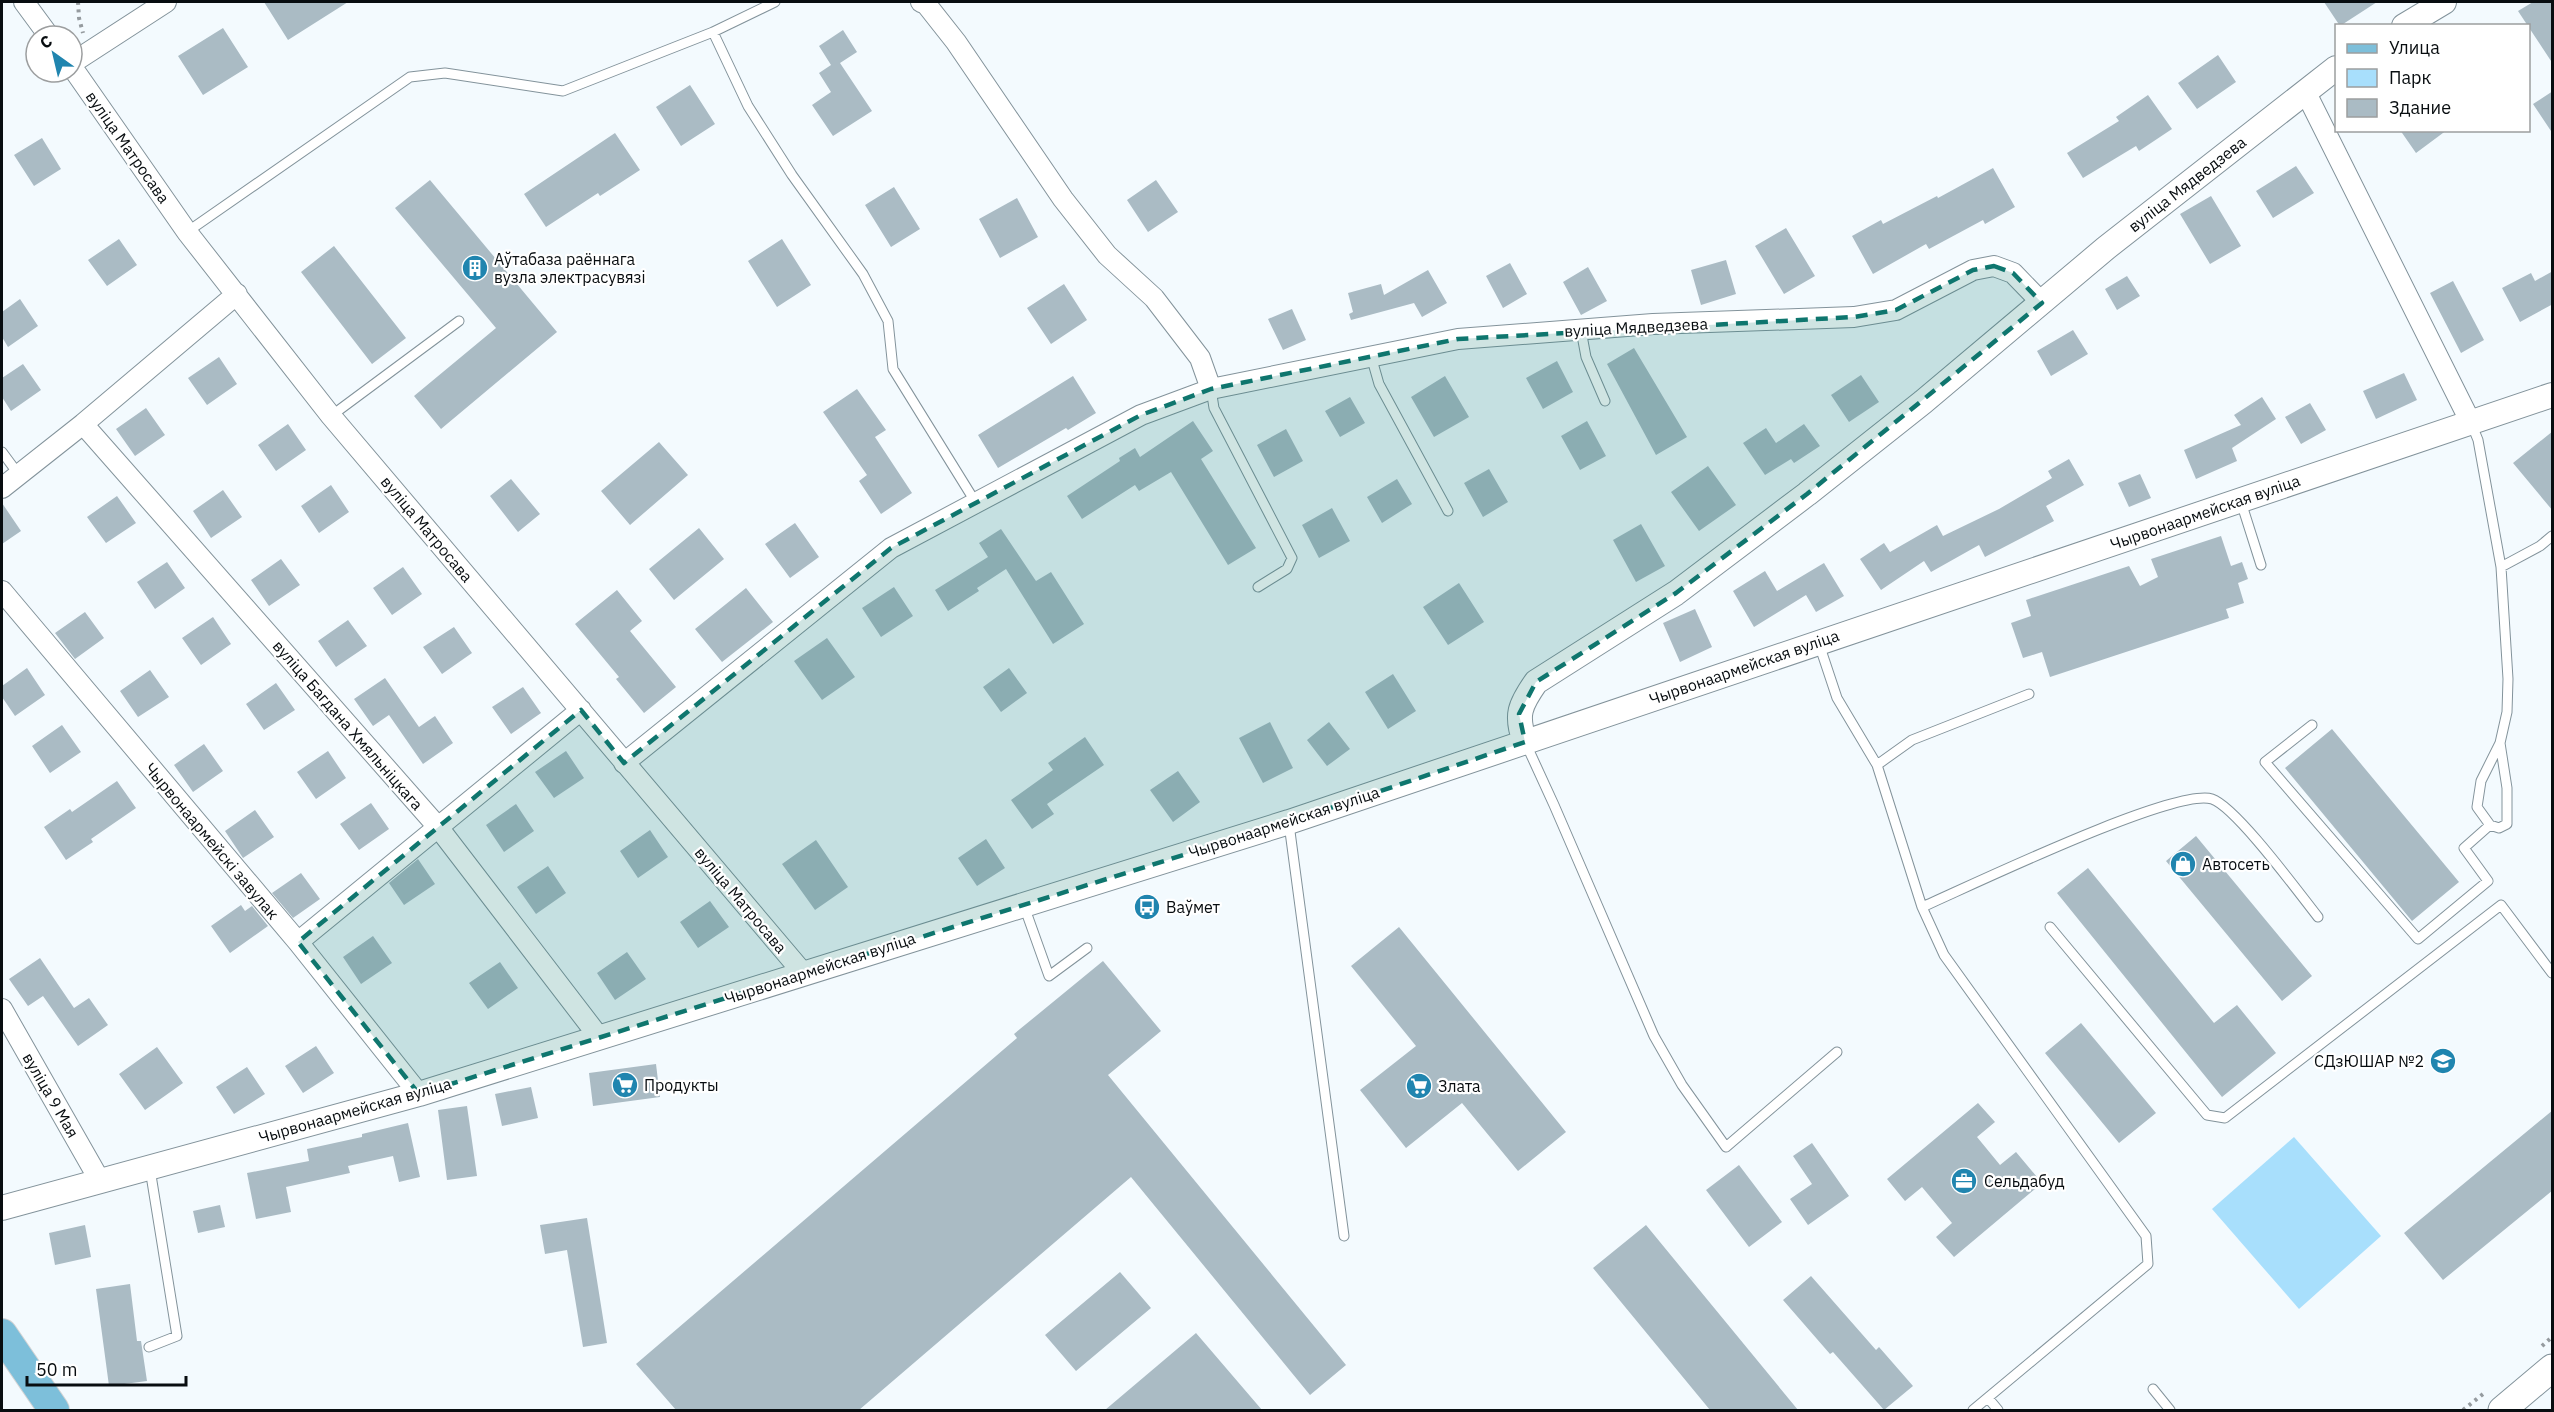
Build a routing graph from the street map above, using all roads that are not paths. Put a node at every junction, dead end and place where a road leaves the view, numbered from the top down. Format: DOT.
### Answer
graph roads {
  1 [pos="24,2"];
  2 [pos="166,2"];
  3 [pos="775,2"];
  4 [pos="921,2"];
  5 [pos="2444,2"];
  6 [pos="40,24"];
  7 [pos="2407,24"];
  8 [pos="713,32"];
  9 [pos="84,56"];
  10 [pos="2335,69"];
  11 [pos="84,82"];
  12 [pos="2305,91"];
  13 [pos="187,232"];
  14 [pos="237,294"];
  15 [pos="2042,303"];
  16 [pos="459,321"];
  17 [pos="1581,330"];
  18 [pos="1371,356"];
  19 [pos="1210,389"];
  20 [pos="2553,395"];
  21 [pos="1605,401"];
  22 [pos="331,416"];
  23 [pos="2471,423"];
  24 [pos="83,424"];
  25 [pos="2,452"];
  26 [pos="19,475"];
  27 [pos="2,488"];
  28 [pos="2241,500"];
  29 [pos="976,503"];
  30 [pos="1449,511"];
  31 [pos="2553,536"];
  32 [pos="2261,565"];
  33 [pos="2501,567"];
  34 [pos="1258,587"];
  35 [pos="2,591"];
  36 [pos="1818,641"];
  37 [pos="2029,694"];
  38 [pos="581,710"];
  39 [pos="2312,725"];
  40 [pos="1525,742"];
  41 [pos="2500,743"];
  42 [pos="624,763"];
  43 [pos="1877,765"];
  44 [pos="1289,822"];
  45 [pos="2490,825"];
  46 [pos="438,827"];
  47 [pos="1023,904"];
  48 [pos="1922,907"];
  49 [pos="2318,917"];
  50 [pos="2050,927"];
  51 [pos="298,942"];
  52 [pos="1086,948"];
  53 [pos="2553,973"];
  54 [pos="804,974"];
  55 [pos="2,1009"];
  56 [pos="598,1037"];
  57 [pos="1837,1052"];
  58 [pos="419,1094"];
  59 [pos="150,1167"];
  60 [pos="100,1181"];
  61 [pos="2,1208"];
  62 [pos="1344,1236"];
  63 [pos="2,1334"];
  64 [pos="149,1347"];
  65 [pos="2553,1368"];
  66 [pos="2153,1389"];
  67 [pos="1988,1398"];
  68 [pos="54,1410"];
  69 [pos="1973,1410"];
  70 [pos="1998,1410"];
  71 [pos="2170,1410"];
  72 [pos="2502,1410"];
  1 -- 6 [label="street"];
  2 -- 9 [label="street, вуліца Матросава"];
  3 -- 8 [label="lane"];
  4 -- 19 [label="street"];
  5 -- 7 [label="street"];
  8 -- 13 [label="lane"];
  8 -- 29 [label="lane"];
  10 -- 12 [label="street, вуліца Мядведзева"];
  11 -- 13 [label="street, вуліца Матросава"];
  12 -- 15 [label="street, вуліца Мядведзева"];
  12 -- 23 [label="street"];
  13 -- 14 [label="street, вуліца Матросава"];
  14 -- 22 [label="street, вуліца Матросава"];
  14 -- 24 [label="street"];
  15 -- 17 [label="street, вуліца Мядведзева"];
  15 -- 40 [label="street, вуліца Мядведзева"];
  16 -- 22 [label="lane"];
  17 -- 18 [label="street, вуліца Мядведзева"];
  17 -- 21 [label="lane"];
  18 -- 19 [label="street, вуліца Мядведзева"];
  18 -- 30 [label="lane"];
  19 -- 29 [label="street, вуліца Мядведзева"];
  19 -- 34 [label="lane"];
  20 -- 23 [label="street, Чырвонаармейская вуліца"];
  22 -- 38 [label="street, вуліца Матросава"];
  23 -- 28 [label="street, Чырвонаармейская вуліца"];
  23 -- 33 [label="lane"];
  24 -- 26 [label="street"];
  24 -- 46 [label="street, вуліца Багдана Хмяльніцкага"];
  25 -- 26 [label="lane"];
  26 -- 27 [label="street"];
  28 -- 32 [label="lane"];
  28 -- 36 [label="street, Чырвонаармейская вуліца"];
  29 -- 42 [label="street, вуліца Мядведзева"];
  31 -- 33 [label="lane"];
  33 -- 41 [label="lane"];
  35 -- 51 [label="street, Чырвонаармейскі завулак"];
  36 -- 40 [label="street, Чырвонаармейская вуліца"];
  36 -- 43 [label="lane"];
  37 -- 43 [label="lane"];
  38 -- 42 [label="street, вуліца Матросава"];
  38 -- 46 [label="street"];
  39 -- 45 [label="lane"];
  40 -- 44 [label="street, Чырвонаармейская вуліца"];
  40 -- 57 [label="lane"];
  41 -- 45 [label="lane"];
  41 -- 45 [label="lane"];
  42 -- 54 [label="street, вуліца Матросава"];
  43 -- 48 [label="lane"];
  44 -- 47 [label="street, Чырвонаармейская вуліца"];
  44 -- 62 [label="lane"];
  46 -- 51 [label="street"];
  46 -- 56 [label="street, вуліца Багдана Хмяльніцкага"];
  47 -- 52 [label="lane"];
  47 -- 54 [label="street, Чырвонаармейская вуліца"];
  48 -- 49 [label="lane"];
  48 -- 67 [label="lane"];
  50 -- 53 [label="lane"];
  51 -- 58 [label="street, Чырвонаармейскі завулак"];
  54 -- 56 [label="street, Чырвонаармейская вуліца"];
  55 -- 60 [label="street, вуліца 9 Мая"];
  56 -- 58 [label="street, Чырвонаармейская вуліца"];
  58 -- 59 [label="street, Чырвонаармейская вуліца"];
  59 -- 60 [label="street, Чырвонаармейская вуліца"];
  59 -- 64 [label="lane"];
  60 -- 61 [label="street, Чырвонаармейская вуліца"];
  63 -- 68 [label="main road"];
  65 -- 72 [label="main road"];
  66 -- 71 [label="lane"];
  67 -- 69 [label="lane"];
  67 -- 70 [label="lane"];
}
